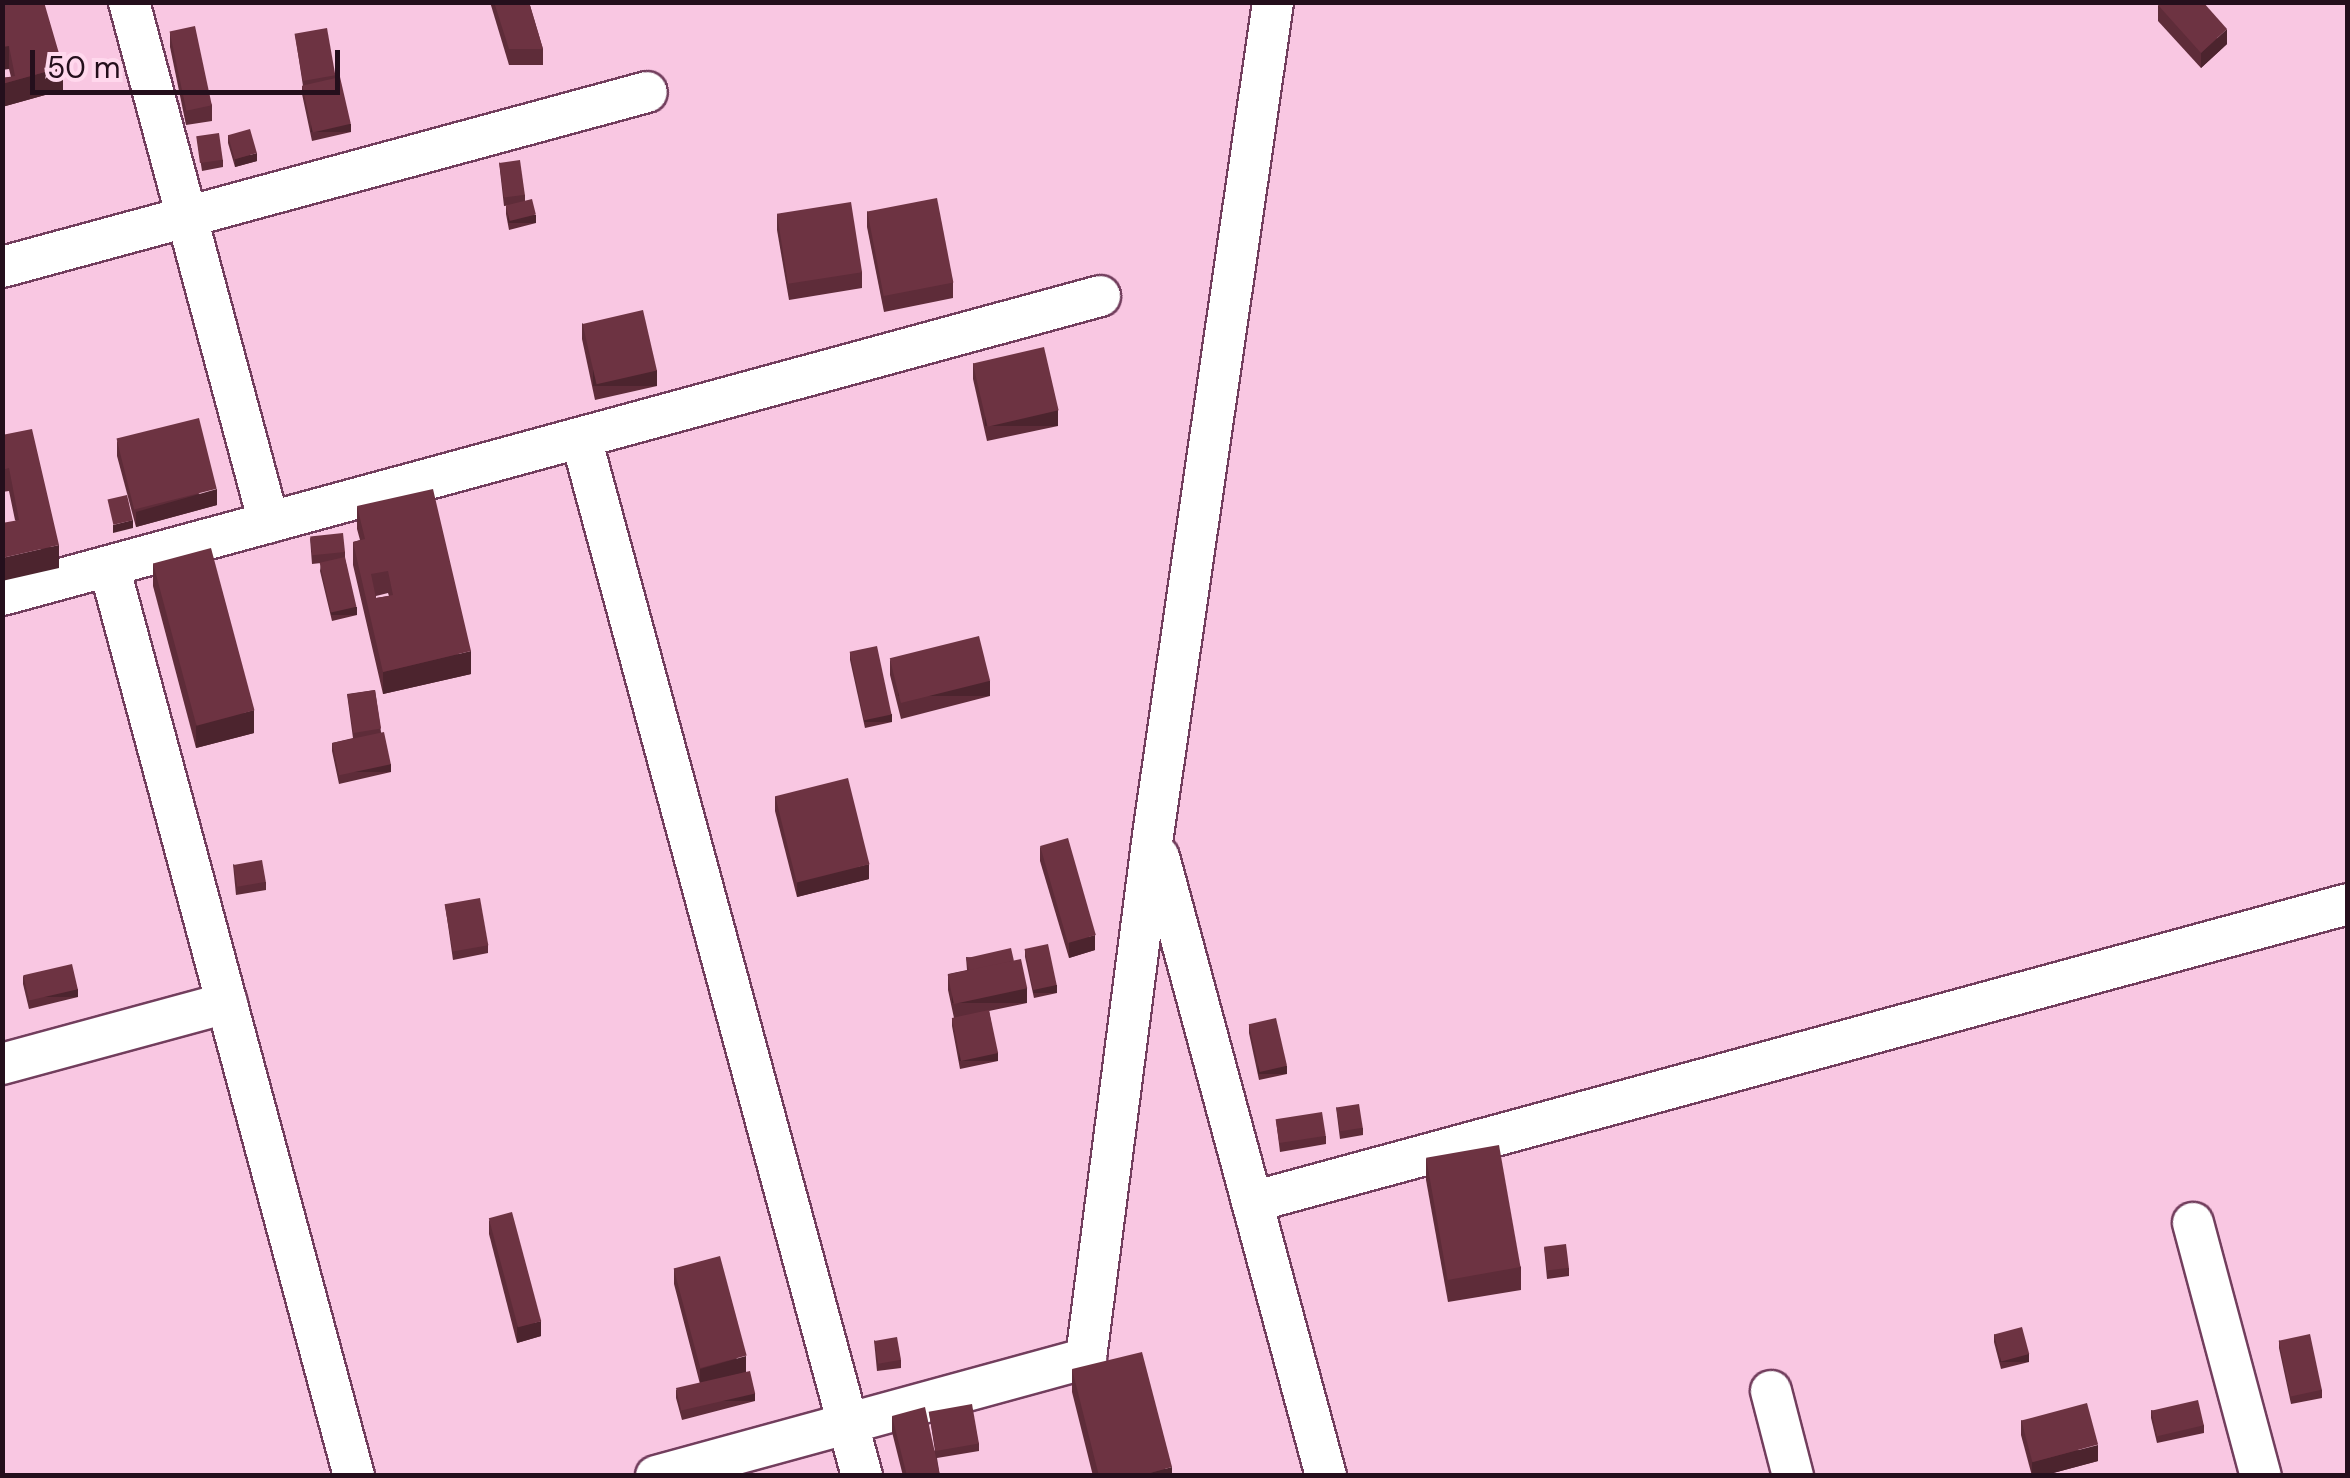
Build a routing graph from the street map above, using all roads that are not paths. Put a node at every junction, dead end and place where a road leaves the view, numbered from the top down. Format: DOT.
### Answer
graph roads {
  1 [pos="128,2"];
  2 [pos="1273,2"];
  3 [pos="647,92"];
  4 [pos="186,217"];
  5 [pos="2,267"];
  6 [pos="1100,296"];
  7 [pos="581,438"];
  8 [pos="269,522"];
  9 [pos="109,566"];
  10 [pos="2,594"];
  11 [pos="1153,835"];
  12 [pos="2348,904"];
  13 [pos="227,1003"];
  14 [pos="2,1064"];
  15 [pos="1252,1202"];
  16 [pos="2193,1223"];
  17 [pos="1770,1391"];
  18 [pos="848,1424"];
  19 [pos="354,1476"];
  20 [pos="656,1476"];
  21 [pos="862,1476"];
  22 [pos="1326,1476"];
  23 [pos="1794,1476"];
  24 [pos="2261,1476"];
  1 -- 4 [label="street"];
  2 -- 11 [label="street"];
  3 -- 4 [label="street"];
  4 -- 5 [label="street"];
  4 -- 8 [label="street"];
  6 -- 7 [label="street"];
  7 -- 8 [label="street"];
  7 -- 18 [label="street"];
  8 -- 9 [label="street"];
  9 -- 10 [label="street"];
  9 -- 13 [label="street"];
  11 -- 15 [label="street"];
  11 -- 18 [label="street"];
  12 -- 15 [label="street"];
  13 -- 14 [label="street"];
  13 -- 19 [label="street"];
  15 -- 22 [label="street"];
  16 -- 24 [label="street"];
  17 -- 23 [label="street"];
  18 -- 20 [label="street"];
  18 -- 21 [label="street"];
}
